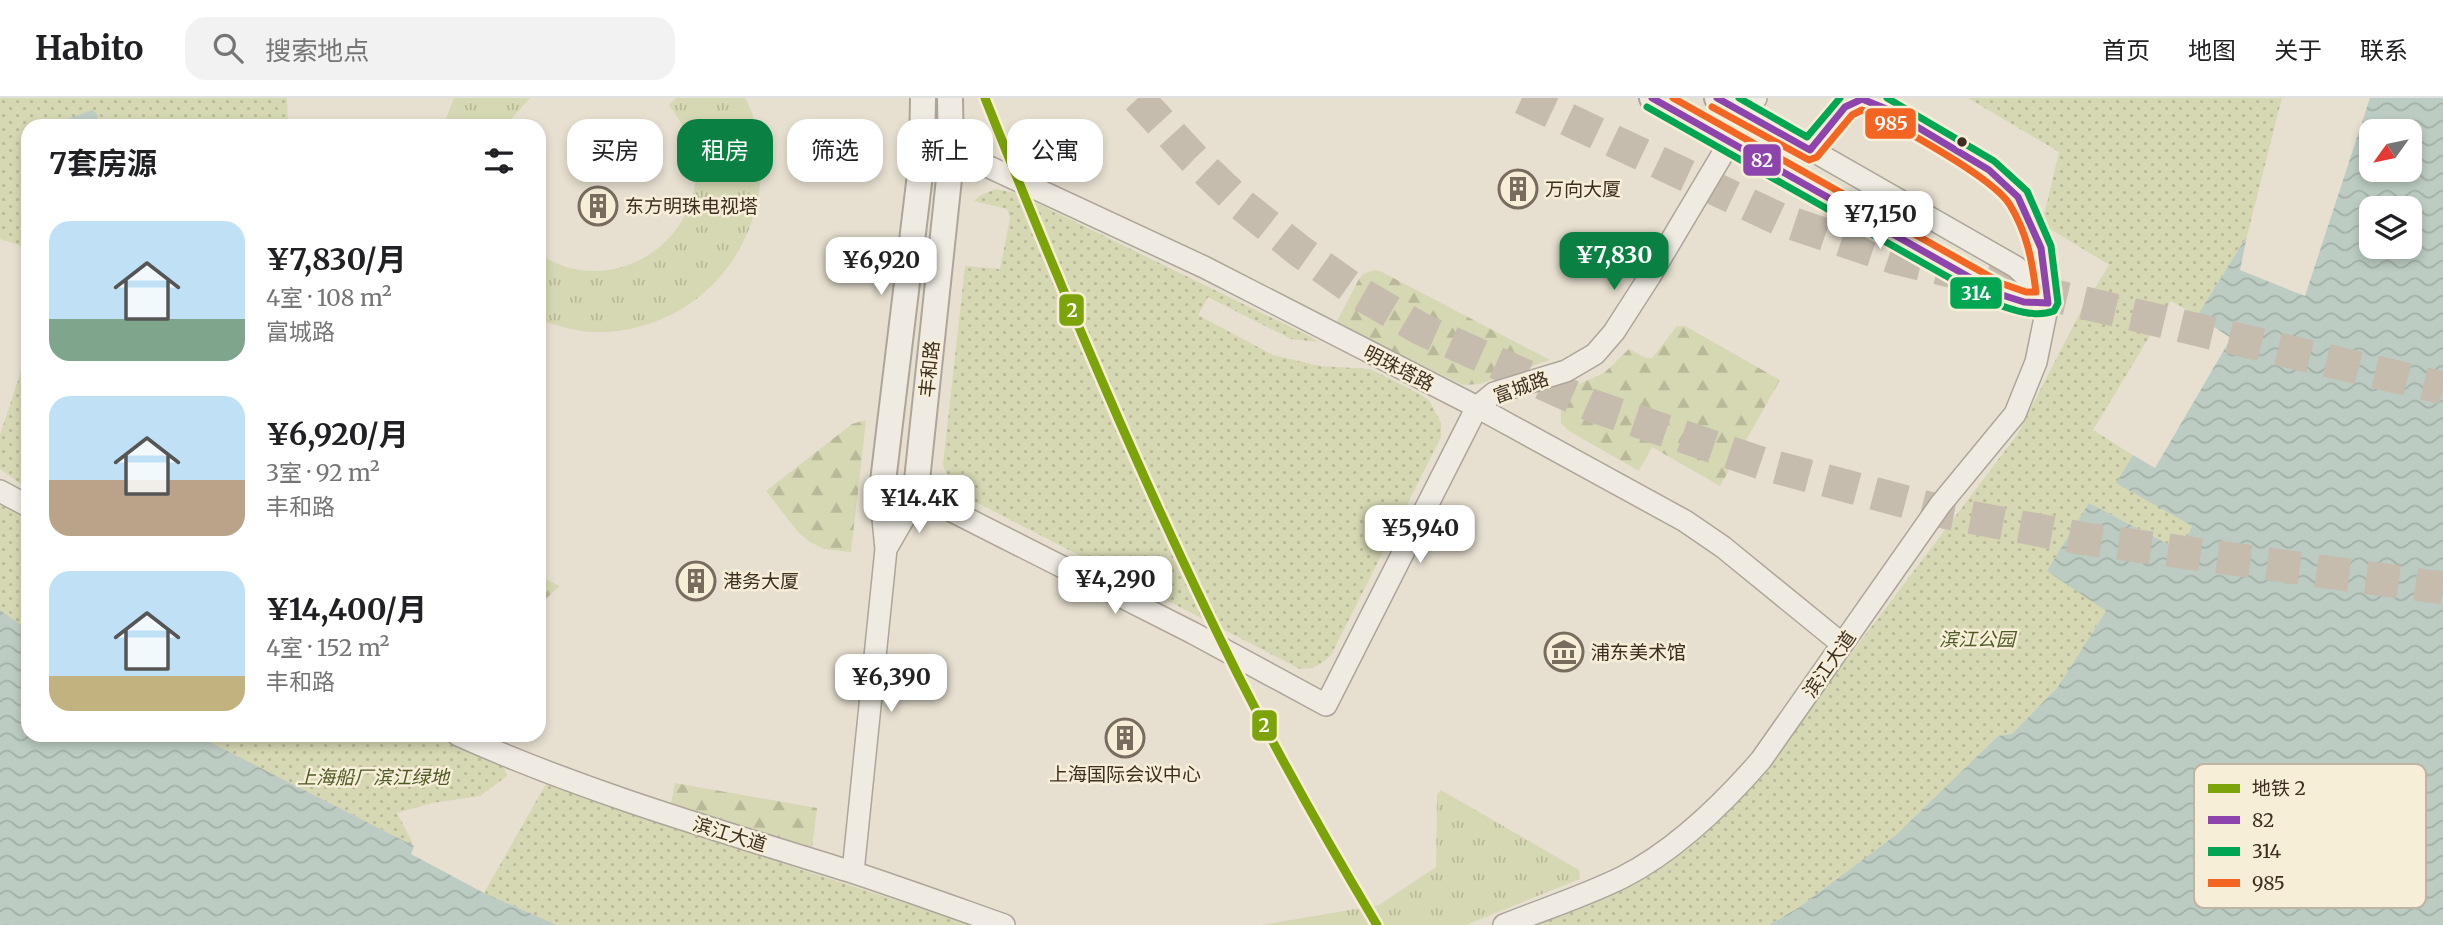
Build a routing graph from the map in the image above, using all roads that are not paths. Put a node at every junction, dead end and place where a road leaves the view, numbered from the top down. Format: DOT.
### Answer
graph roads {
  1 [pos="923,98"];
  2 [pos="950,98"];
  3 [pos="1652,98"];
  4 [pos="1717,98"];
  5 [pos="1752,106"];
  6 [pos="923,119"];
  7 [pos="950,119"];
  8 [pos="1729,143"];
  9 [pos="993,169"];
  10 [pos="919,182"];
  11 [pos="949,182"];
  12 [pos="2048,303"];
  13 [pos="1476,407"];
  14 [pos="0,491"];
  15 [pos="881,498"];
  16 [pos="915,499"];
  17 [pos="21,502"];
  18 [pos="886,550"];
  19 [pos="1842,645"];
  20 [pos="474,742"];
  21 [pos="853,872"];
  22 [pos="1004,925"];
  23 [pos="1504,925"];
  1 -- 6 [label="street, 丰和路"];
  2 -- 7 [label="street, 丰和路"];
  3 -- 8 [label="street"];
  4 -- 5 [label="street"];
  5 -- 8 [label="street, 富城路"];
  5 -- 12 [label="street"];
  8 -- 12 [label="street"];
  8 -- 13 [label="street, 富城路"];
  9 -- 13 [label="street, 明珠塔路"];
  10 -- 15 [label="street, 丰和路"];
  11 -- 16 [label="street, 丰和路"];
  12 -- 19 [label="street, 滨江大道"];
  13 -- 16 [label="street, 富城路"];
  13 -- 19 [label="street, 明珠塔路"];
  14 -- 17 [label="street"];
  15 -- 16 [label="street"];
  15 -- 18 [label="street, 丰和路"];
  16 -- 18 [label="street, 丰和路"];
  18 -- 21 [label="street, 丰和路"];
  19 -- 23 [label="street, 滨江大道"];
  20 -- 21 [label="street, 滨江大道"];
  21 -- 22 [label="street, 滨江大道"];
}
